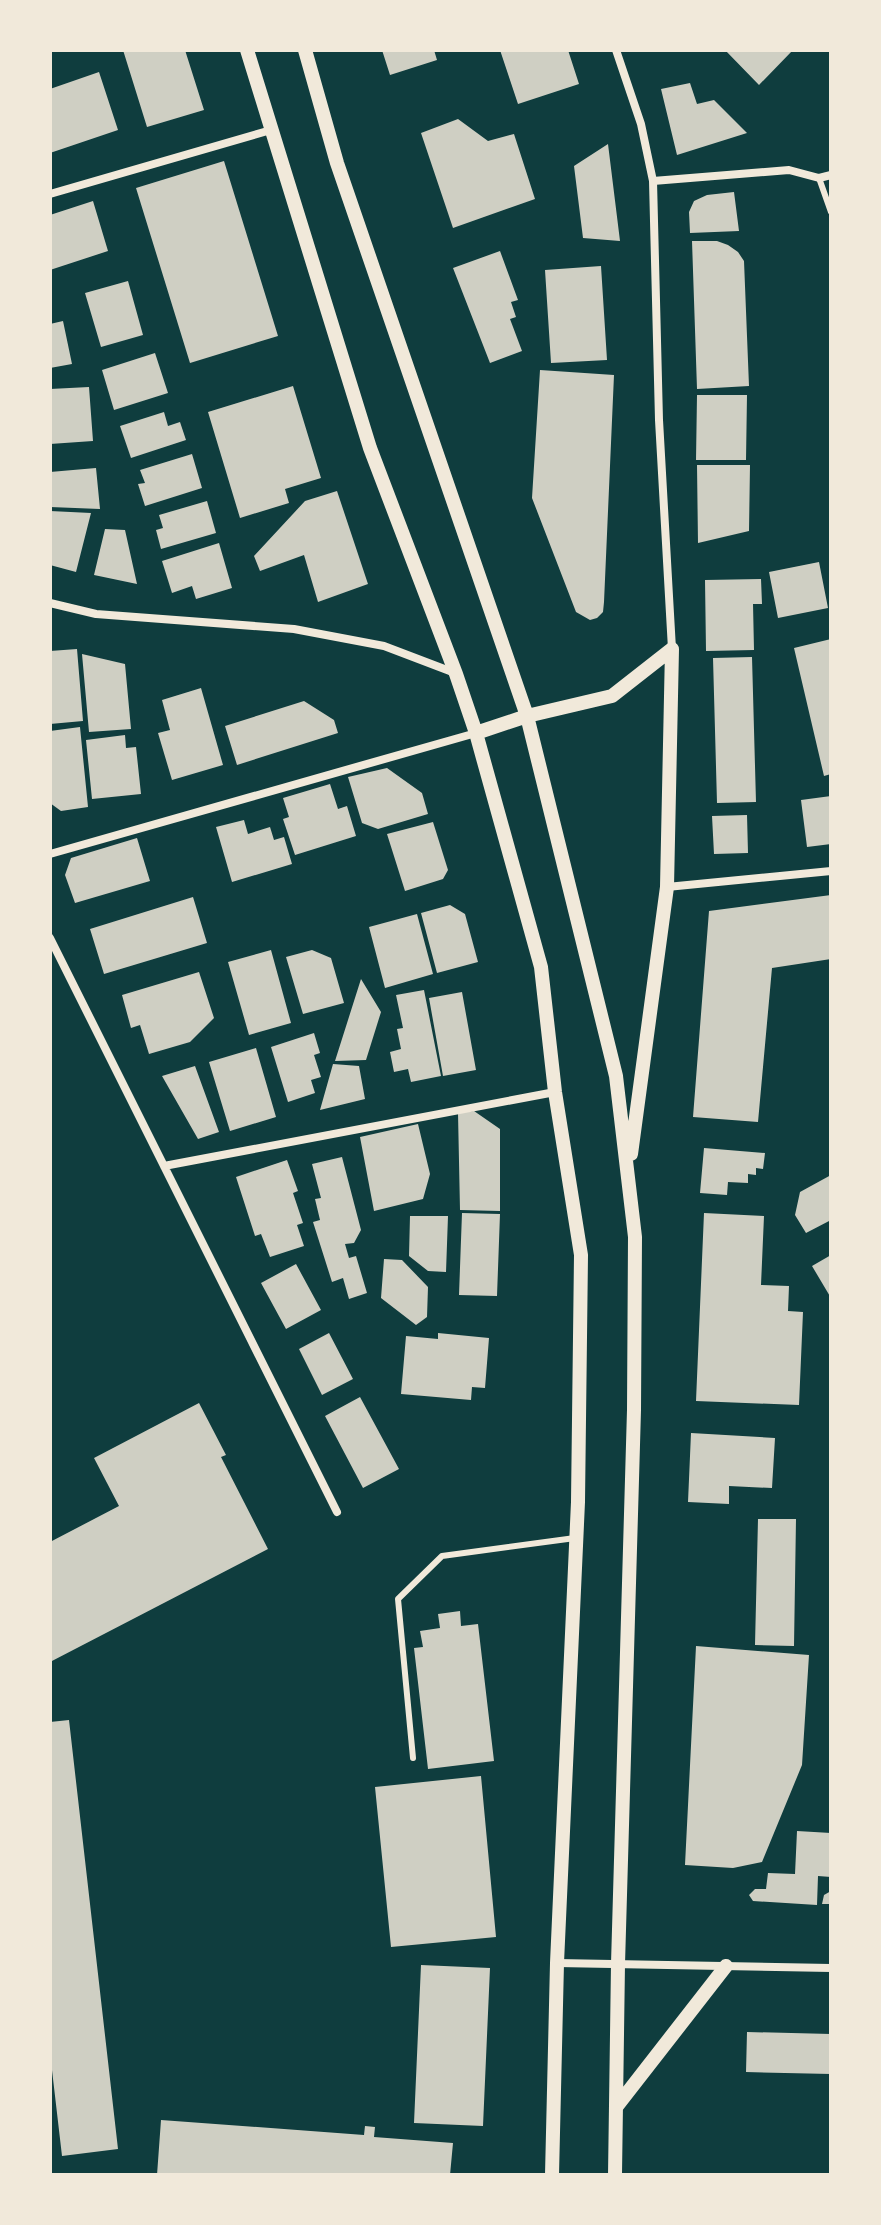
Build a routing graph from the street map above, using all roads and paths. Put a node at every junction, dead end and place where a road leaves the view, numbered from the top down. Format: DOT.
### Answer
graph roads {
  1 [pos="247,50"];
  2 [pos="305,50"];
  3 [pos="616,50"];
  4 [pos="271,130"];
  5 [pos="831,175"];
  6 [pos="819,178"];
  7 [pos="653,181"];
  8 [pos="50,194"];
  9 [pos="831,212"];
  10 [pos="50,603"];
  11 [pos="672,649"];
  12 [pos="456,674"];
  13 [pos="527,716"];
  14 [pos="476,733"];
  15 [pos="50,854"];
  16 [pos="831,871"];
  17 [pos="667,887"];
  18 [pos="50,938"];
  19 [pos="555,1092"];
  20 [pos="164,1166"];
  21 [pos="628,1176"];
  22 [pos="337,1512"];
  23 [pos="575,1538"];
  24 [pos="413,1758"];
  25 [pos="557,1963"];
  26 [pos="618,1964"];
  27 [pos="726,1966"];
  28 [pos="831,1968"];
  29 [pos="617,2106"];
  30 [pos="552,2175"];
  31 [pos="615,2175"];
  1 -- 4 [label="street"];
  2 -- 13 [label="street"];
  3 -- 7 [label="street"];
  4 -- 8 [label="street"];
  4 -- 12 [label="street"];
  5 -- 6 [label="street"];
  6 -- 7 [label="street"];
  6 -- 9 [label="lane"];
  7 -- 11 [label="street"];
  10 -- 12 [label="street"];
  11 -- 13 [label="street"];
  11 -- 17 [label="street"];
  12 -- 14 [label="street"];
  13 -- 14 [label="street"];
  13 -- 21 [label="street"];
  14 -- 15 [label="street"];
  14 -- 19 [label="street"];
  16 -- 17 [label="street"];
  17 -- 21 [label="street"];
  18 -- 20 [label="street"];
  19 -- 20 [label="street"];
  19 -- 23 [label="street"];
  20 -- 22 [label="street"];
  21 -- 26 [label="street"];
  23 -- 24 [label="lane"];
  23 -- 25 [label="street"];
  25 -- 26 [label="street"];
  25 -- 30 [label="street"];
  26 -- 27 [label="street"];
  26 -- 29 [label="street"];
  27 -- 28 [label="street"];
  27 -- 29 [label="street"];
  29 -- 31 [label="street"];
}
